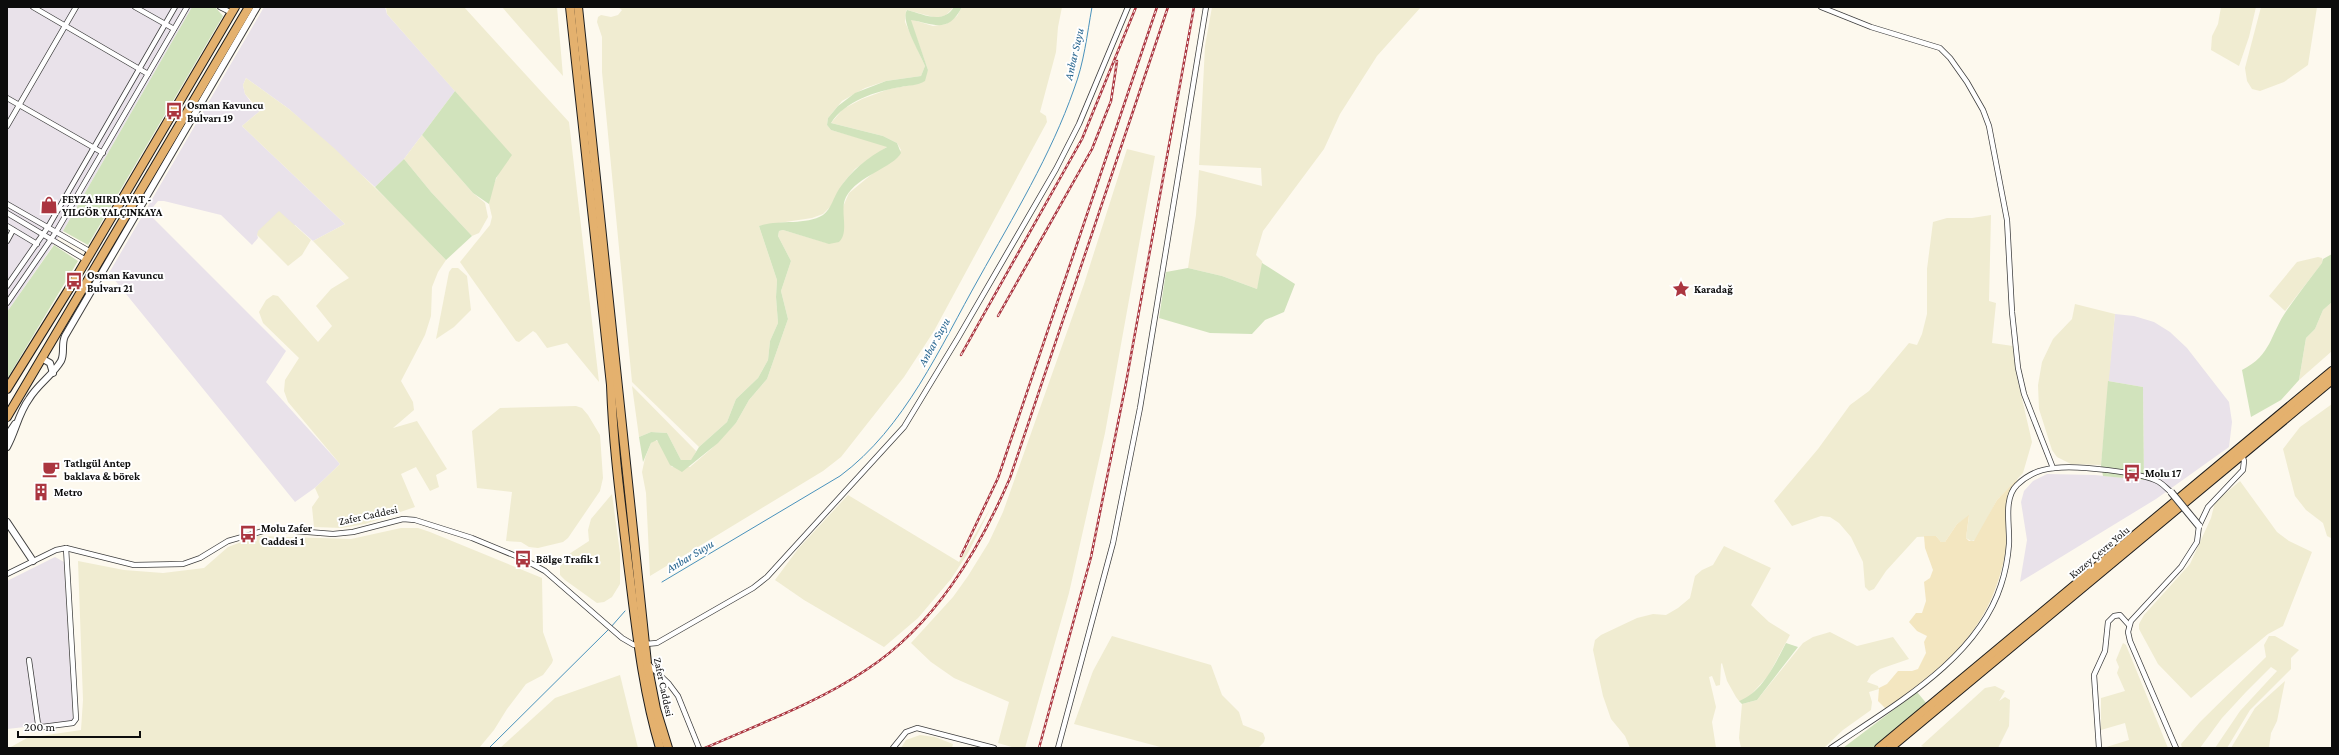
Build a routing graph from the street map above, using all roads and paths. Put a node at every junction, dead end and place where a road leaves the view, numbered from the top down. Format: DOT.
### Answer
graph roads {
  1 [pos="33,7"];
  2 [pos="76,7"];
  3 [pos="135,7"];
  4 [pos="175,7"];
  5 [pos="187,7"];
  6 [pos="220,7"];
  7 [pos="249,7"];
  8 [pos="257,7"];
  9 [pos="570,7"];
  10 [pos="578,7"];
  11 [pos="1128,7"];
  12 [pos="1206,7"];
  13 [pos="1822,7"];
  14 [pos="234,10"];
  15 [pos="165,24"];
  16 [pos="65,26"];
  17 [pos="174,29"];
  18 [pos="140,69"];
  19 [pos="148,74"];
  20 [pos="7,98"];
  21 [pos="19,105"];
  22 [pos="7,126"];
  23 [pos="172,146"];
  24 [pos="94,148"];
  25 [pos="103,153"];
  26 [pos="7,204"];
  27 [pos="7,213"];
  28 [pos="7,226"];
  29 [pos="48,227"];
  30 [pos="13,230"];
  31 [pos="56,232"];
  32 [pos="44,234"];
  33 [pos="51,239"];
  34 [pos="7,241"];
  35 [pos="37,244"];
  36 [pos="91,252"];
  37 [pos="86,260"];
  38 [pos="7,286"];
  39 [pos="7,303"];
  40 [pos="43,359"];
  41 [pos="60,361"];
  42 [pos="50,364"];
  43 [pos="2332,371"];
  44 [pos="53,373"];
  45 [pos="2332,380"];
  46 [pos="7,389"];
  47 [pos="7,416"];
  48 [pos="19,416"];
  49 [pos="7,436"];
  50 [pos="7,447"];
  51 [pos="2242,455"];
  52 [pos="2053,468"];
  53 [pos="2171,492"];
  54 [pos="7,522"];
  55 [pos="2199,526"];
  56 [pos="66,548"];
  57 [pos="33,561"];
  58 [pos="7,574"];
  59 [pos="635,586"];
  60 [pos="2129,625"];
  61 [pos="642,646"];
  62 [pos="29,660"];
  63 [pos="647,663"];
  64 [pos="660,748"];
  65 [pos="668,748"];
  66 [pos="699,748"];
  67 [pos="893,748"];
  68 [pos="994,748"];
  69 [pos="1058,748"];
  70 [pos="1831,748"];
  71 [pos="1879,748"];
  72 [pos="1890,748"];
  73 [pos="2099,748"];
  74 [pos="2176,748"];
  1 -- 16 [label="street"];
  2 -- 16 [label="street"];
  3 -- 15 [label="street"];
  4 -- 15 [label="street"];
  5 -- 17 [label="street"];
  6 -- 14 [label="street"];
  7 -- 23 [label="highway"];
  8 -- 23 [label="street"];
  9 -- 59 [label="highway"];
  10 -- 59 [label="highway"];
  11 -- 61 [label="street"];
  12 -- 69 [label="street"];
  13 -- 52 [label="street"];
  14 -- 36 [label="highway"];
  15 -- 17 [label="street"];
  15 -- 18 [label="street"];
  16 -- 18 [label="street"];
  16 -- 21 [label="street"];
  17 -- 19 [label="street"];
  18 -- 19 [label="street"];
  18 -- 24 [label="street"];
  19 -- 25 [label="street"];
  20 -- 21 [label="street"];
  21 -- 22 [label="street"];
  21 -- 24 [label="street"];
  23 -- 40 [label="highway"];
  23 -- 41 [label="street"];
  24 -- 25 [label="street"];
  24 -- 29 [label="street"];
  25 -- 31 [label="street"];
  26 -- 29 [label="street"];
  27 -- 32 [label="street"];
  28 -- 30 [label="street"];
  29 -- 31 [label="street"];
  29 -- 32 [label="street"];
  30 -- 34 [label="street"];
  30 -- 35 [label="street"];
  31 -- 33 [label="street"];
  31 -- 36 [label="street"];
  32 -- 33 [label="street"];
  32 -- 35 [label="street"];
  33 -- 37 [label="street"];
  33 -- 39 [label="street"];
  35 -- 38 [label="street"];
  36 -- 37 [label="highway"];
  37 -- 46 [label="highway"];
  40 -- 42 [label="street"];
  40 -- 47 [label="highway"];
  41 -- 42 [label="street"];
  41 -- 44 [label="street"];
  42 -- 44 [label="street"];
  43 -- 71 [label="highway, Kuzey Çevre Yolu"];
  44 -- 48 [label="street"];
  45 -- 51 [label="highway, Kuzey Çevre Yolu"];
  48 -- 49 [label="street"];
  48 -- 50 [label="street"];
  51 -- 55 [label="street"];
  51 -- 72 [label="highway, Kuzey Çevre Yolu"];
  52 -- 53 [label="street"];
  52 -- 70 [label="street"];
  53 -- 55 [label="street, bridge"];
  54 -- 57 [label="street"];
  55 -- 60 [label="street"];
  56 -- 57 [label="street"];
  56 -- 61 [label="street, Zafer Caddesi"];
  56 -- 62 [label="street"];
  57 -- 58 [label="street"];
  59 -- 61 [label="highway, Zafer Caddesi"];
  60 -- 73 [label="street"];
  60 -- 74 [label="street"];
  61 -- 63 [label="highway, Zafer Caddesi"];
  61 -- 64 [label="highway, Zafer Caddesi"];
  63 -- 65 [label="highway, Zafer Caddesi"];
  63 -- 66 [label="street"];
  67 -- 68 [label="street"];
}
